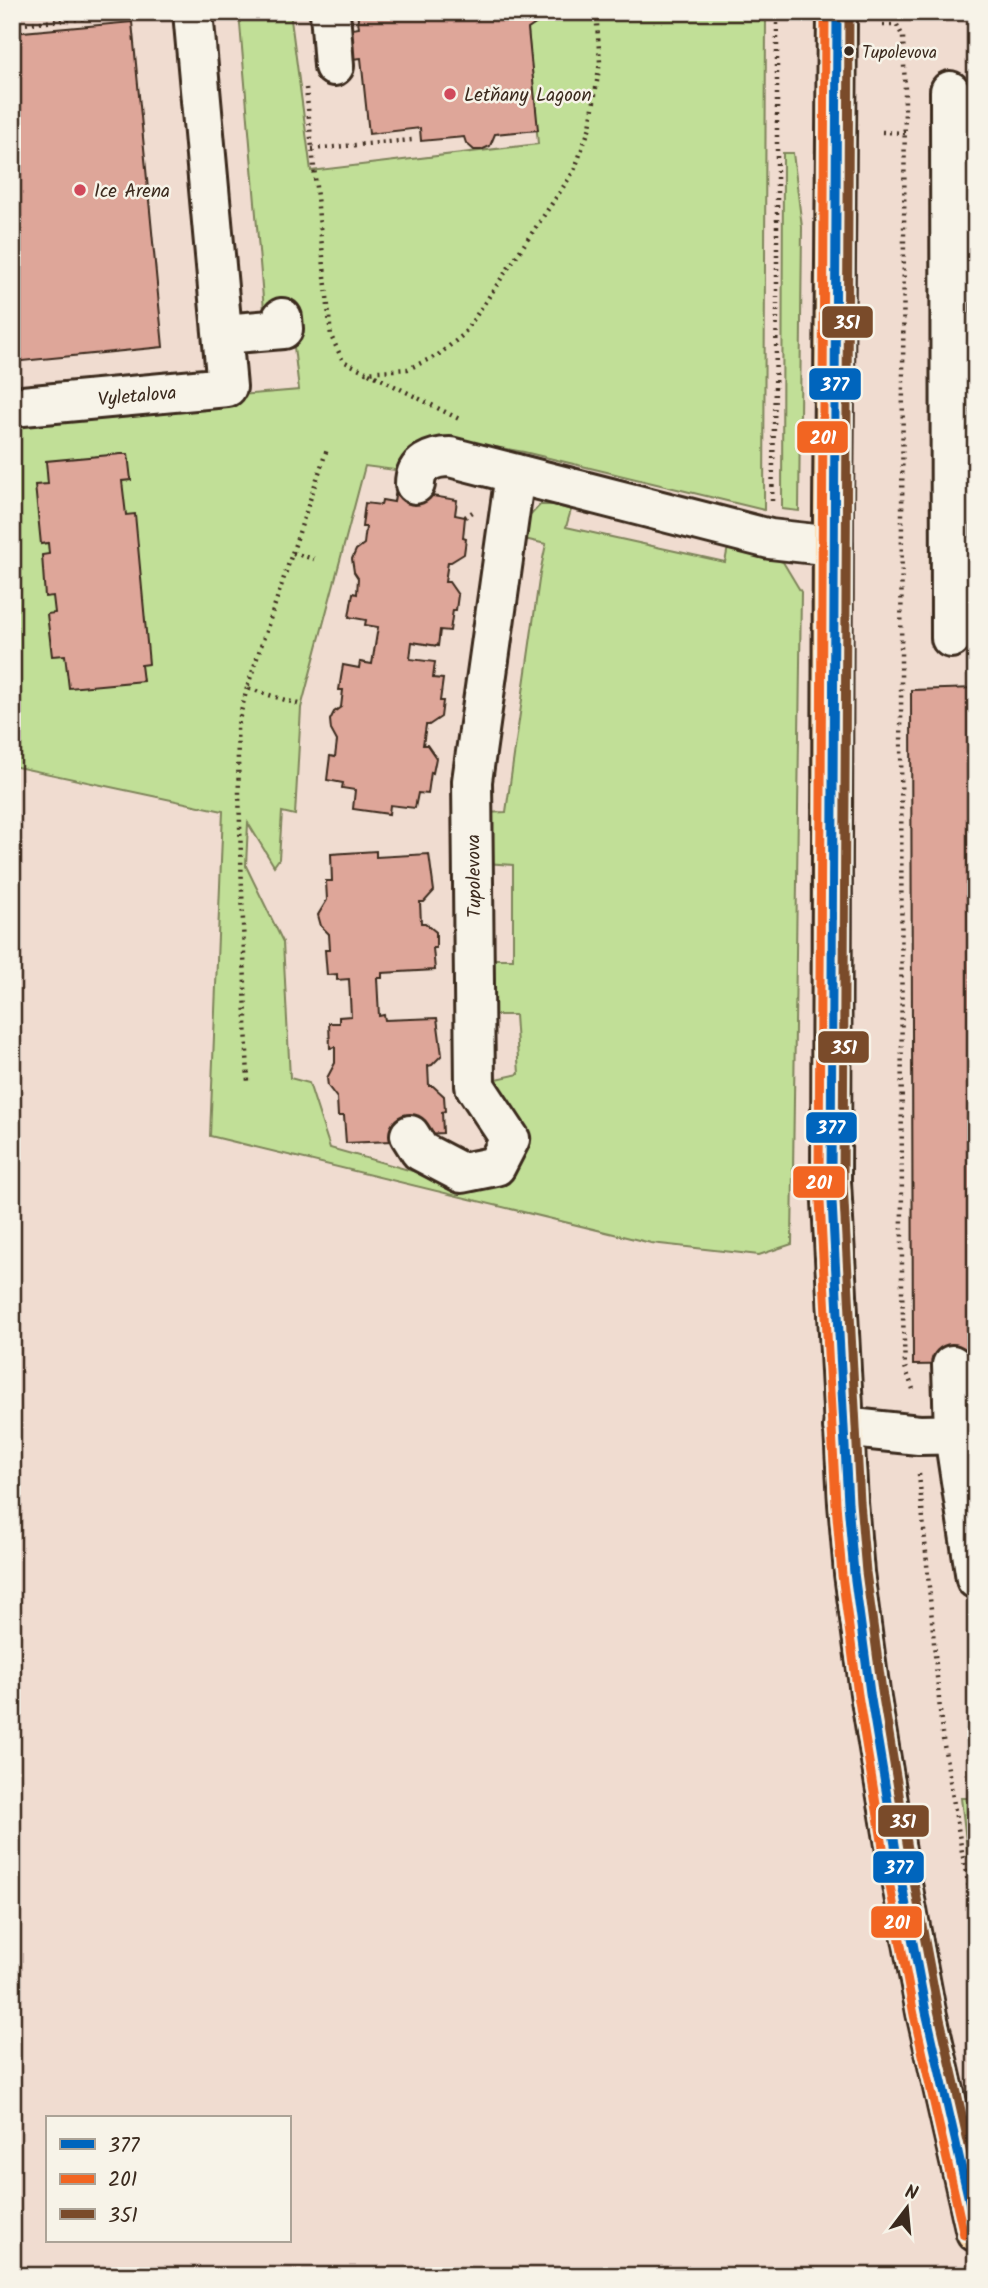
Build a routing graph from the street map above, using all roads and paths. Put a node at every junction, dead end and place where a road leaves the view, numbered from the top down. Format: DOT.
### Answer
graph roads {
  1 [pos="158,12"];
  2 [pos="193,12"];
  3 [pos="330,12"];
  4 [pos="596,12"];
  5 [pos="777,12"];
  6 [pos="837,12"];
  7 [pos="882,12"];
  8 [pos="142,13"];
  9 [pos="12,25"];
  10 [pos="320,72"];
  11 [pos="958,104"];
  12 [pos="882,132"];
  13 [pos="906,133"];
  14 [pos="412,140"];
  15 [pos="312,149"];
  16 [pos="282,318"];
  17 [pos="224,343"];
  18 [pos="366,372"];
  19 [pos="12,407"];
  20 [pos="463,421"];
  21 [pos="327,449"];
  22 [pos="515,474"];
  23 [pos="415,484"];
  24 [pos="770,539"];
  25 [pos="834,547"];
  26 [pos="293,553"];
  27 [pos="314,559"];
  28 [pos="951,638"];
  29 [pos="247,688"];
  30 [pos="298,704"];
  31 [pos="248,1084"];
  32 [pos="410,1135"];
  33 [pos="953,1365"];
  34 [pos="918,1402"];
  35 [pos="843,1427"];
  36 [pos="965,1435"];
  37 [pos="919,1474"];
  38 [pos="976,1578"];
  39 [pos="976,1922"];
  40 [pos="976,2232"];
  1 -- 8 [label="path"];
  2 -- 17 [label="street"];
  3 -- 10 [label="street"];
  4 -- 18 [label="path"];
  5 -- 24 [label="path"];
  6 -- 25 [label="main road"];
  7 -- 13 [label="path"];
  8 -- 9 [label="path"];
  10 -- 15 [label="path"];
  11 -- 28 [label="street"];
  12 -- 13 [label="path"];
  13 -- 34 [label="path"];
  14 -- 15 [label="path"];
  15 -- 18 [label="path"];
  16 -- 17 [label="street"];
  17 -- 19 [label="street, Vyletalova"];
  18 -- 20 [label="path"];
  21 -- 26 [label="path"];
  22 -- 23 [label="street"];
  22 -- 24 [label="street"];
  22 -- 32 [label="street, Tupolevova"];
  24 -- 25 [label="street"];
  25 -- 35 [label="main road"];
  26 -- 27 [label="path"];
  26 -- 29 [label="path"];
  29 -- 30 [label="path"];
  29 -- 31 [label="path"];
  33 -- 36 [label="street"];
  35 -- 36 [label="street"];
  35 -- 40 [label="main road"];
  36 -- 38 [label="street"];
  37 -- 39 [label="path"];
}
